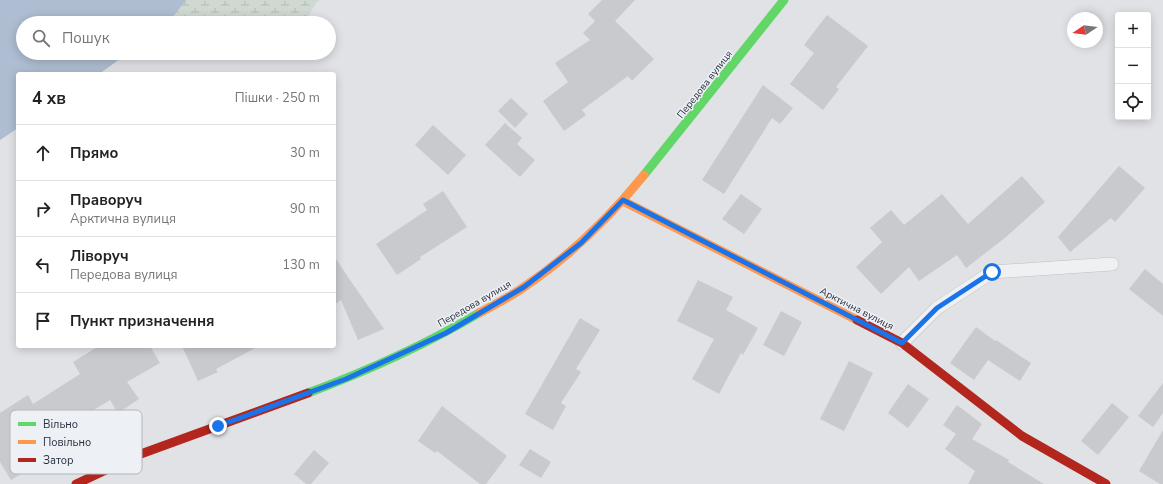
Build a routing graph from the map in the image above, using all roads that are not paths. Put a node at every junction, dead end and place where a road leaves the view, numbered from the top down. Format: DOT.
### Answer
graph roads {
  1 [pos="784,0"];
  2 [pos="623,200"];
  3 [pos="1112,264"];
  4 [pos="902,343"];
  5 [pos="142,454"];
  6 [pos="94,474"];
  7 [pos="76,484"];
  8 [pos="1106,484"];
  1 -- 2 [label="street, Передова вулиця"];
  2 -- 4 [label="street, Арктична вулиця"];
  2 -- 5 [label="street, Передова вулиця"];
  3 -- 4 [label="lane"];
  4 -- 8 [label="street, Арктична вулиця"];
  6 -- 7 [label="street, Передова вулиця"];
}
